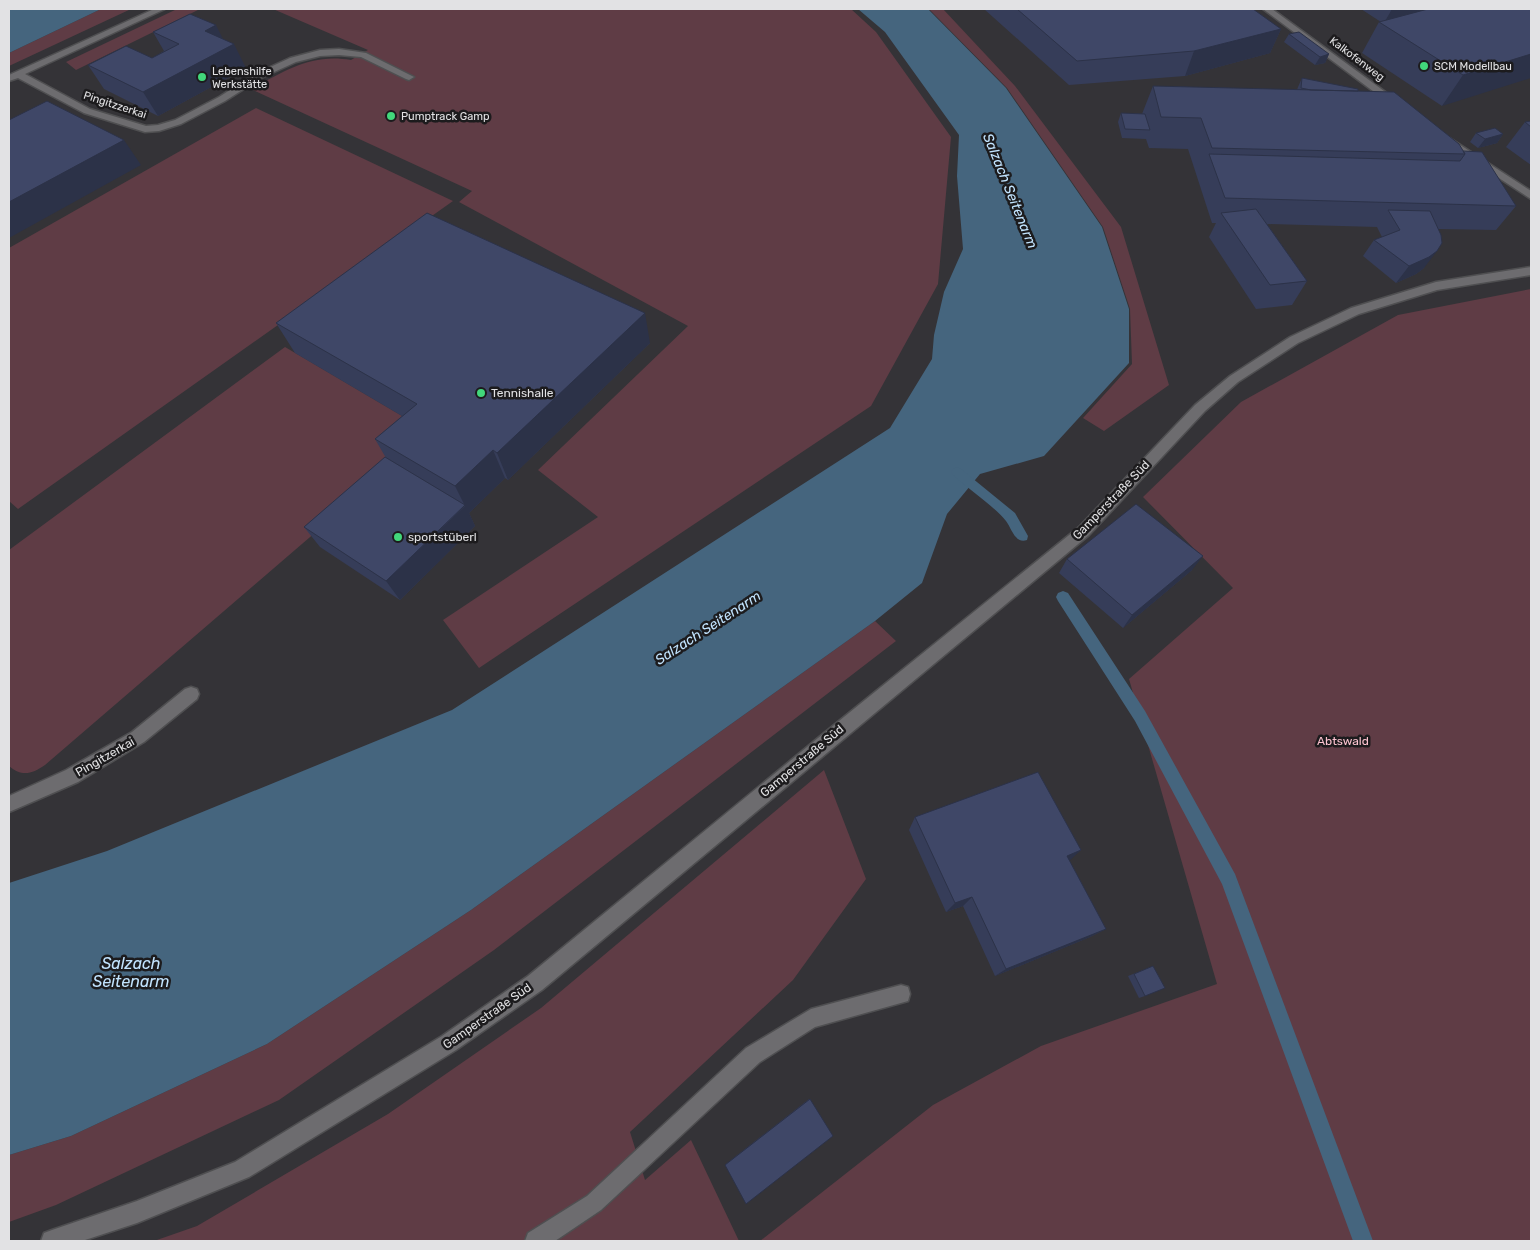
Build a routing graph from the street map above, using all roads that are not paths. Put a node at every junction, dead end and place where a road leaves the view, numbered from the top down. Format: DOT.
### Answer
graph roads {
  1 [pos="161,9"];
  2 [pos="1267,9"];
  3 [pos="18,74"];
  4 [pos="409,77"];
  5 [pos="9,78"];
  6 [pos="1408,112"];
  7 [pos="1438,133"];
  8 [pos="1531,196"];
  9 [pos="1531,271"];
  10 [pos="191,694"];
  11 [pos="9,804"];
  12 [pos="901,994"];
  13 [pos="52,1241"];
  14 [pos="536,1241"];
  1 -- 3 [label="street"];
  2 -- 6 [label="street, Kalkofenweg"];
  3 -- 4 [label="street, Pingitzzerkai"];
  3 -- 5 [label="street"];
  7 -- 8 [label="street"];
  9 -- 13 [label="street, Gamperstraße Süd"];
  10 -- 11 [label="street, Pingitzerkai"];
  12 -- 14 [label="street"];
}
